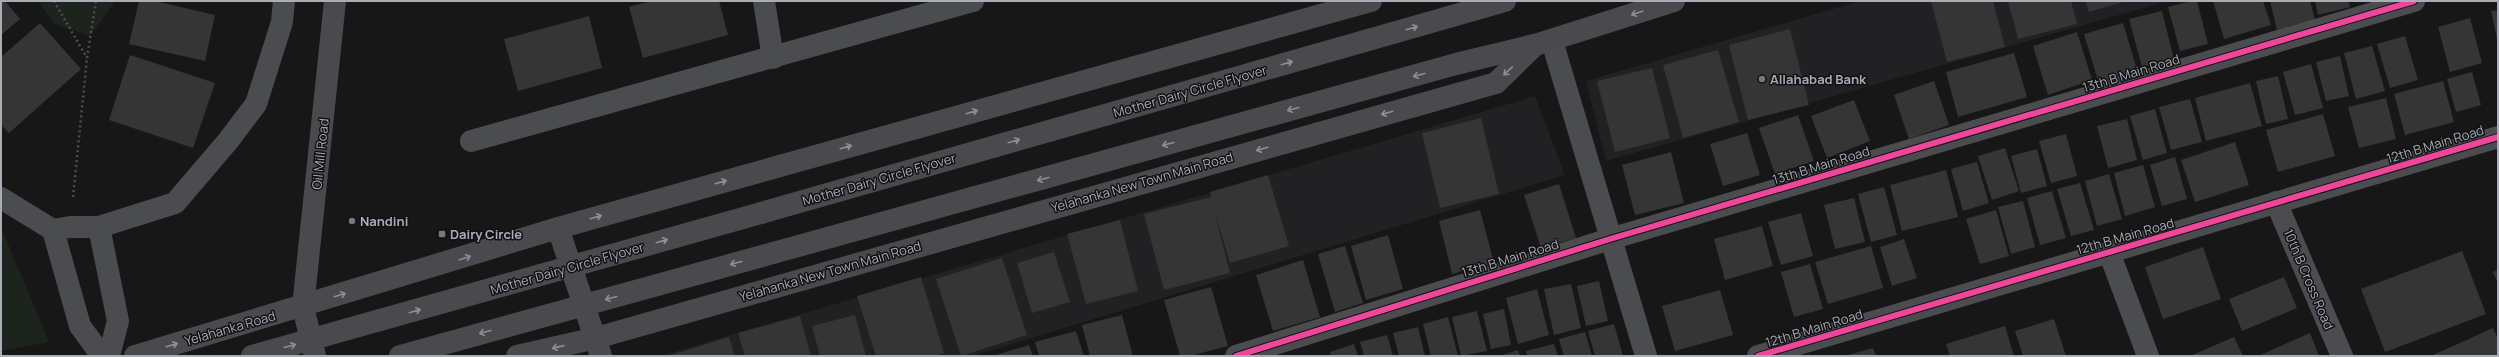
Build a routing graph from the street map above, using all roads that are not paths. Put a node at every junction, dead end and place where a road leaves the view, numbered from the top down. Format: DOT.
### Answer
graph roads {
  1 [pos="284,1"];
  2 [pos="335,1"];
  3 [pos="764,1"];
  4 [pos="972,1"];
  5 [pos="1371,1"];
  6 [pos="1505,1"];
  7 [pos="1674,1"];
  8 [pos="2414,1"];
  9 [pos="1544,43"];
  10 [pos="773,58"];
  11 [pos="2498,136"];
  12 [pos="471,141"];
  13 [pos="1,198"];
  14 [pos="2276,202"];
  15 [pos="99,227"];
  16 [pos="62,228"];
  17 [pos="558,228"];
  18 [pos="1610,239"];
  19 [pos="2109,252"];
  20 [pos="303,307"];
  21 [pos="599,347"];
  22 [pos="102,356"];
  23 [pos="109,356"];
  24 [pos="135,356"];
  25 [pos="252,356"];
  26 [pos="315,356"];
  27 [pos="400,356"];
  28 [pos="517,356"];
  29 [pos="1236,356"];
  30 [pos="1646,356"];
  31 [pos="1758,356"];
  32 [pos="2148,356"];
  33 [pos="2342,356"];
  1 -- 15 [label="street"];
  2 -- 20 [label="main road, Oil Mill Road"];
  3 -- 10 [label="street"];
  4 -- 10 [label="street"];
  17 -- 5 [label="main road, one-way"];
  25 -- 6 [label="main road, Mother Dairy Circle Flyover, one-way, bridge"];
  7 -- 9 [label="main road, Yelahanka New Town Main Road, one-way"];
  8 -- 18 [label="street, 13th B Main Road"];
  9 -- 18 [label="street"];
  9 -- 21 [label="main road, Yelahanka New Town Main Road, one-way"];
  9 -- 27 [label="main road, one-way, bridge"];
  10 -- 12 [label="street"];
  11 -- 14 [label="street, 12th B Main Road"];
  13 -- 16 [label="street"];
  14 -- 19 [label="street, 12th B Main Road"];
  14 -- 33 [label="street, 10th B Cross Road"];
  15 -- 16 [label="street"];
  15 -- 23 [label="street"];
  16 -- 22 [label="street"];
  20 -- 17 [label="main road, one-way"];
  17 -- 21 [label="main road"];
  18 -- 29 [label="street, 13th B Main Road"];
  18 -- 30 [label="street"];
  19 -- 31 [label="street, 12th B Main Road"];
  19 -- 32 [label="street"];
  24 -- 20 [label="main road, Yelahanka Road, one-way"];
  20 -- 26 [label="main road, Oil Mill Road"];
  21 -- 28 [label="main road, one-way"];
}
